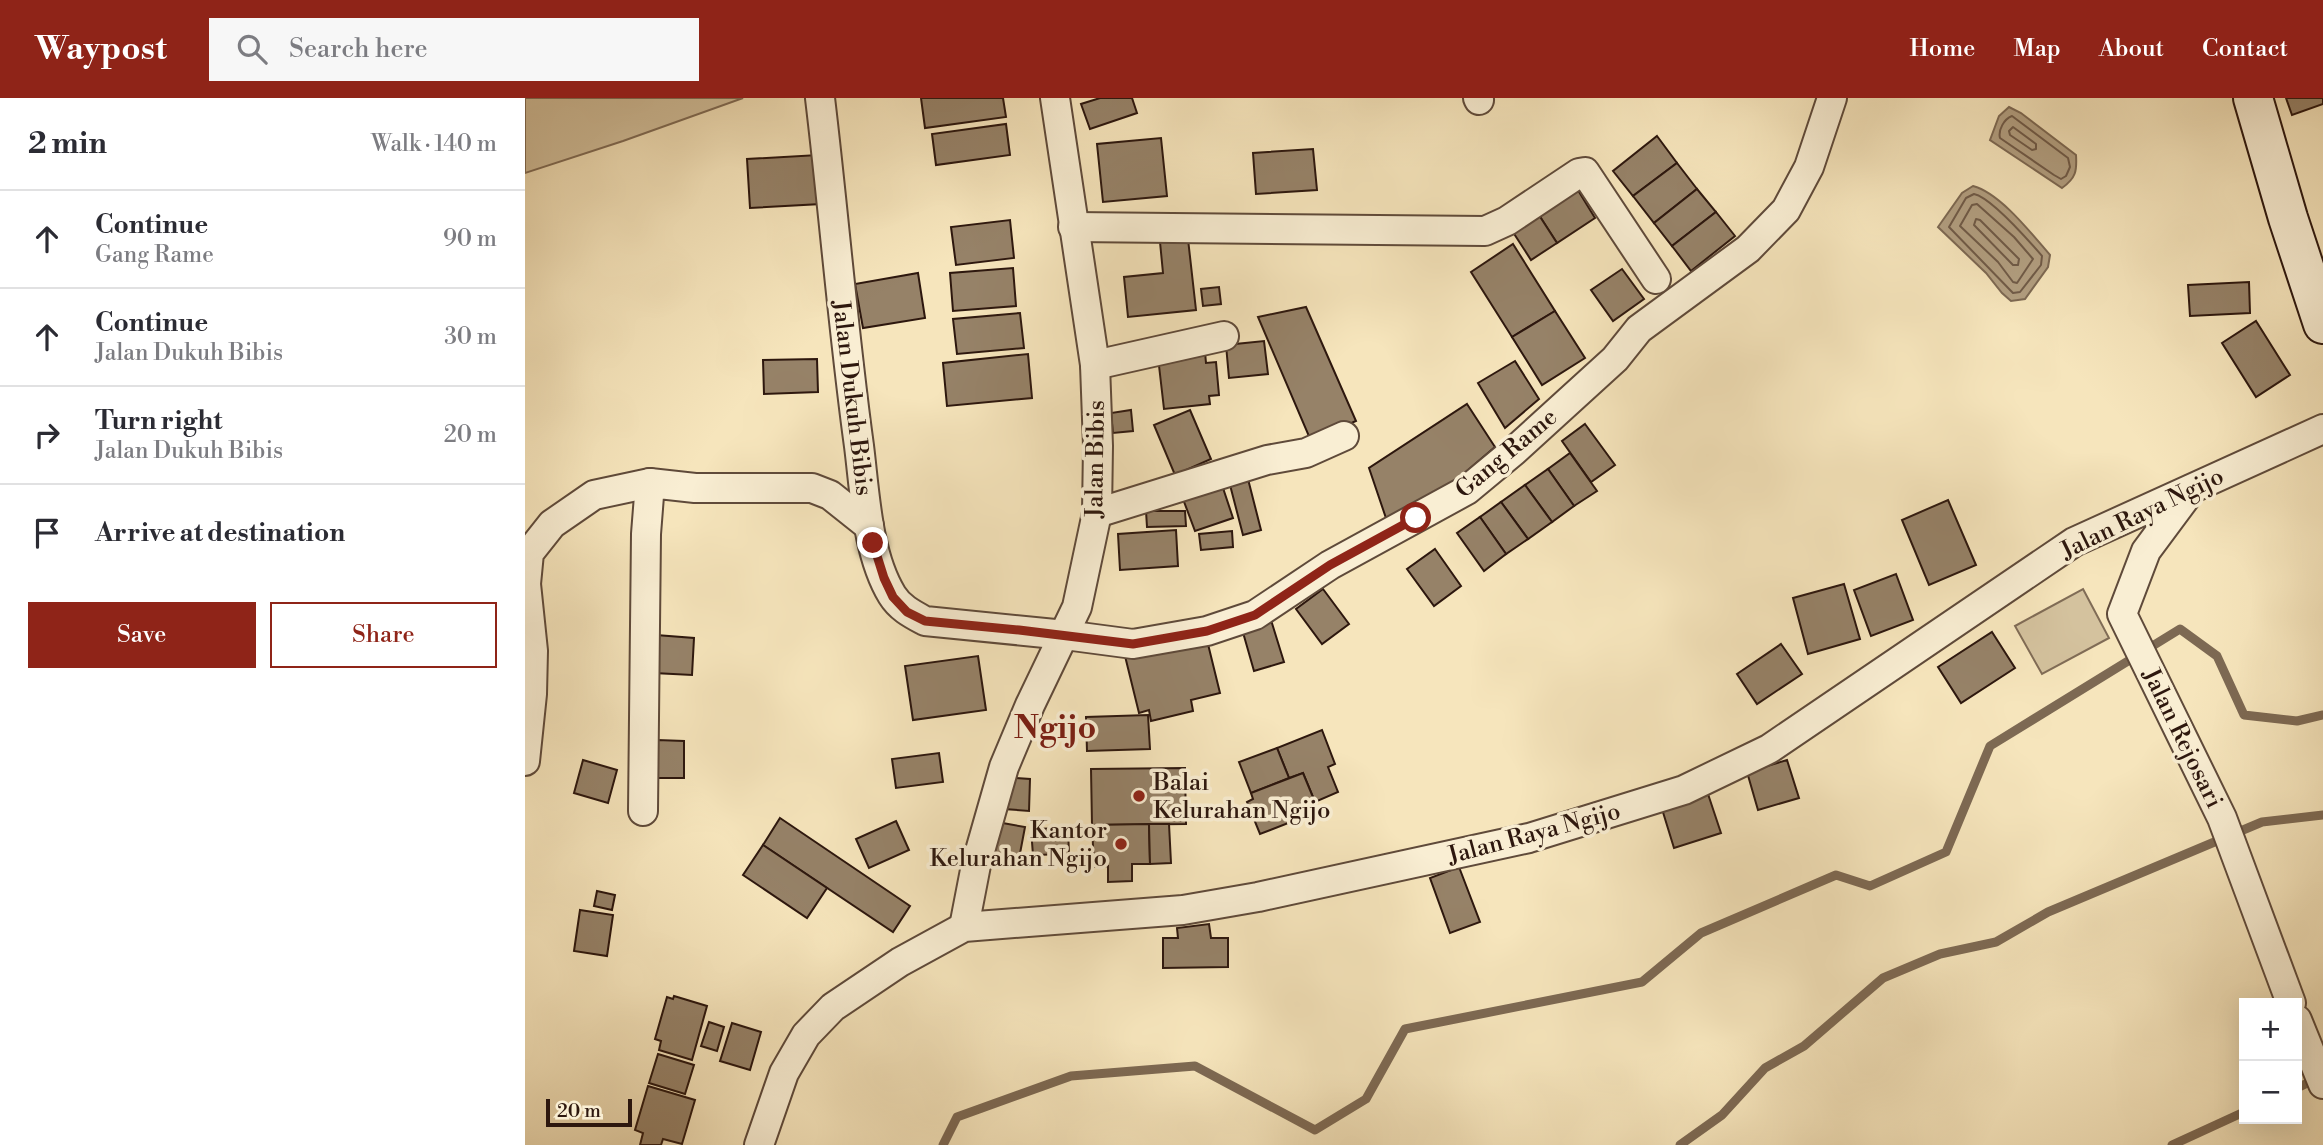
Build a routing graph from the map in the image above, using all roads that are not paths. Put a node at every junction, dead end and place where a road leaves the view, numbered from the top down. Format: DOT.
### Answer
graph roads {
  1 [pos="820,98"];
  2 [pos="1055,98"];
  3 [pos="1832,98"];
  4 [pos="2253,98"];
  5 [pos="1073,227"];
  6 [pos="2313,261"];
  7 [pos="1656,279"];
  8 [pos="2323,324"];
  9 [pos="1224,336"];
  10 [pos="1095,365"];
  11 [pos="2323,429"];
  12 [pos="1345,436"];
  13 [pos="650,483"];
  14 [pos="2194,486"];
  15 [pos="1097,513"];
  16 [pos="869,526"];
  17 [pos="1065,635"];
  18 [pos="525,761"];
  19 [pos="643,811"];
  20 [pos="964,927"];
  21 [pos="2289,998"];
  22 [pos="2302,1034"];
  23 [pos="2323,1084"];
  24 [pos="759,1145"];
  1 -- 16 [label="street, Jalan Dukuh Bibis"];
  2 -- 5 [label="street, Jalan Bibis"];
  3 -- 17 [label="street, Gang Rame"];
  4 -- 6 [label="main road"];
  5 -- 7 [label="street"];
  5 -- 10 [label="street, Jalan Bibis"];
  6 -- 8 [label="main road"];
  9 -- 10 [label="street"];
  10 -- 15 [label="street, Jalan Bibis"];
  11 -- 14 [label="street, Jalan Raya Ngijo"];
  12 -- 15 [label="street"];
  13 -- 16 [label="street"];
  13 -- 18 [label="street"];
  13 -- 19 [label="street"];
  14 -- 20 [label="street, Jalan Raya Ngijo"];
  14 -- 21 [label="street, Jalan Rejosari"];
  15 -- 17 [label="street, Jalan Bibis"];
  16 -- 17 [label="street, Jalan Dukuh Bibis"];
  17 -- 20 [label="street, Jalan Bibis"];
  20 -- 24 [label="street, Jalan Raya Ngijo"];
  22 -- 23 [label="street"];
}
